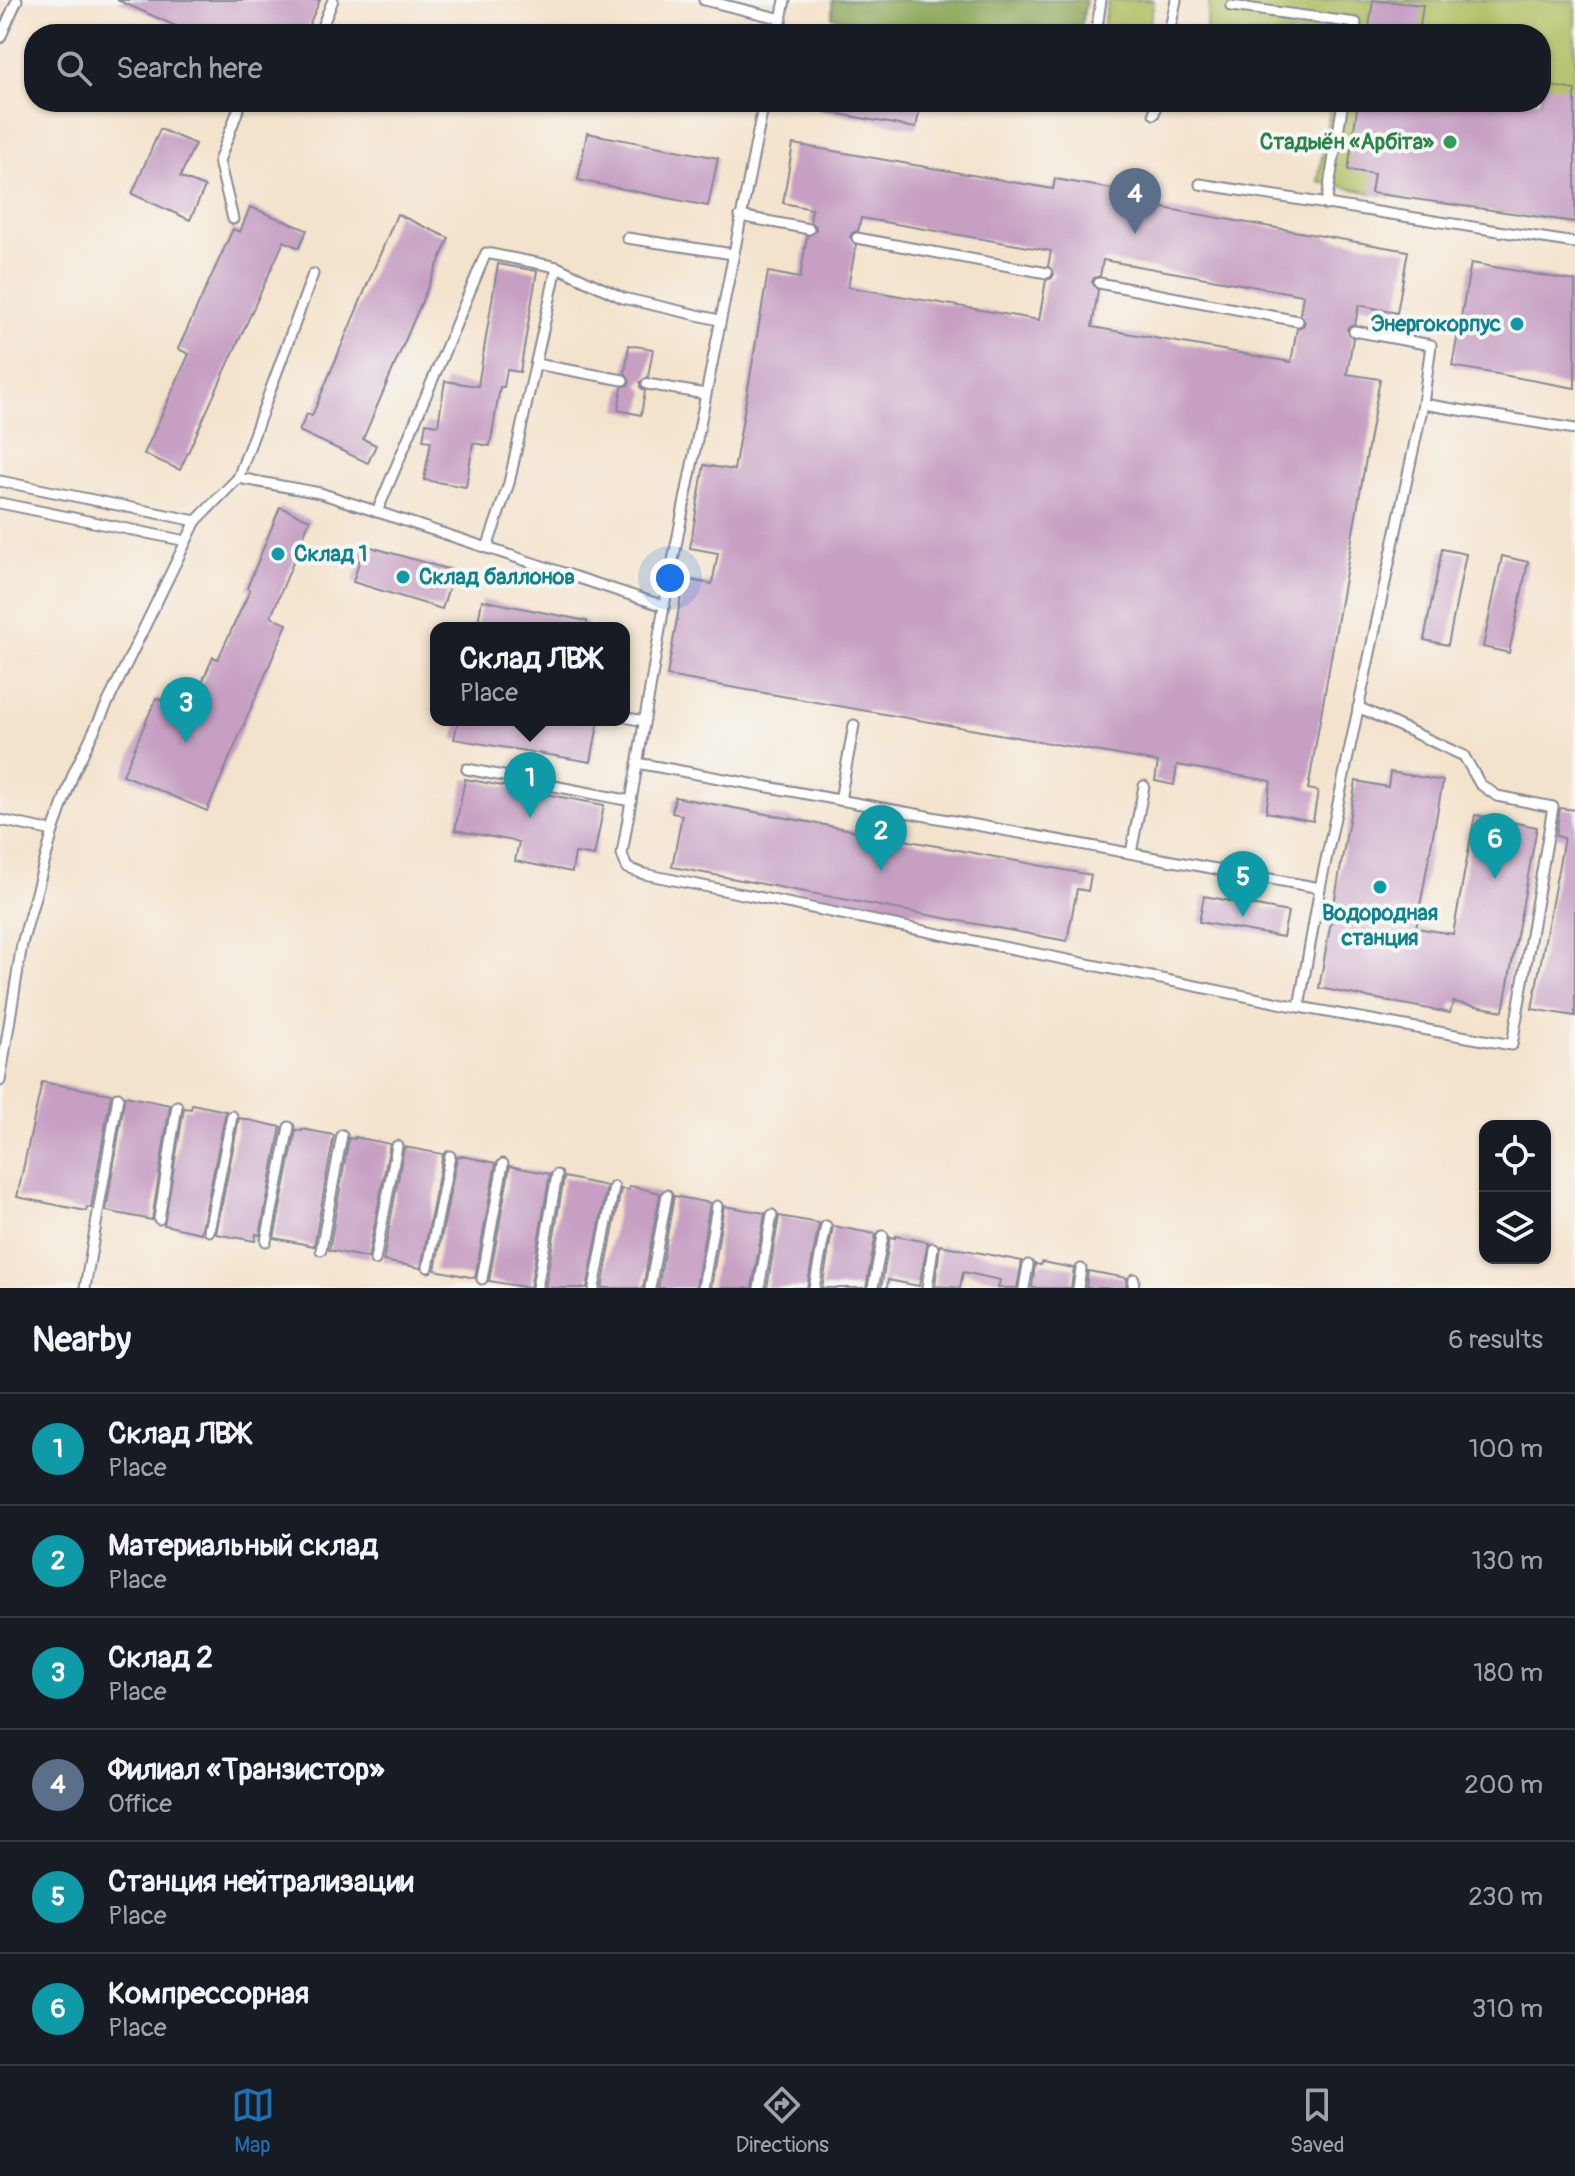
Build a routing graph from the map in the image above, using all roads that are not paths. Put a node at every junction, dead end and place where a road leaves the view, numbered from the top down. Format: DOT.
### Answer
graph roads {
  1 [pos="17,0"];
  2 [pos="333,0"];
  3 [pos="704,0"];
  4 [pos="785,0"];
  5 [pos="1101,0"];
  6 [pos="1176,0"];
  7 [pos="1231,6"];
  8 [pos="782,19"];
  9 [pos="323,24"];
  10 [pos="781,24"];
  11 [pos="1097,24"];
  12 [pos="1171,24"];
  13 [pos="1356,24"];
  14 [pos="0,38"];
  15 [pos="237,112"];
  16 [pos="762,112"];
  17 [pos="1341,112"];
  18 [pos="1200,184"];
  19 [pos="1326,205"];
  20 [pos="740,216"];
  21 [pos="233,219"];
  22 [pos="809,229"];
  23 [pos="627,238"];
  24 [pos="857,238"];
  25 [pos="1575,243"];
  26 [pos="733,254"];
  27 [pos="557,267"];
  28 [pos="1047,273"];
  29 [pos="313,274"];
  30 [pos="1099,283"];
  31 [pos="719,320"];
  32 [pos="1298,321"];
  33 [pos="1354,331"];
  34 [pos="536,364"];
  35 [pos="623,380"];
  36 [pos="647,384"];
  37 [pos="705,394"];
  38 [pos="1423,404"];
  39 [pos="1575,429"];
  40 [pos="238,478"];
  41 [pos="0,481"];
  42 [pos="0,503"];
  43 [pos="377,512"];
  44 [pos="196,521"];
  45 [pos="186,541"];
  46 [pos="487,548"];
  47 [pos="664,606"];
  48 [pos="1358,707"];
  49 [pos="630,718"];
  50 [pos="644,721"];
  51 [pos="854,725"];
  52 [pos="637,763"];
  53 [pos="467,769"];
  54 [pos="1144,786"];
  55 [pos="840,800"];
  56 [pos="631,801"];
  57 [pos="0,820"];
  58 [pos="53,831"];
  59 [pos="1131,853"];
  60 [pos="1320,888"];
  61 [pos="1299,1007"];
  62 [pos="0,1081"];
  63 [pos="118,1097"];
  64 [pos="177,1106"];
  65 [pos="232,1116"];
  66 [pos="289,1127"];
  67 [pos="342,1135"];
  68 [pos="397,1146"];
  69 [pos="450,1156"];
  70 [pos="503,1164"];
  71 [pos="557,1175"];
  72 [pos="614,1187"];
  73 [pos="667,1195"];
  74 [pos="717,1206"];
  75 [pos="772,1215"];
  76 [pos="159,1219"];
  77 [pos="826,1226"];
  78 [pos="209,1231"];
  79 [pos="883,1236"];
  80 [pos="266,1241"];
  81 [pos="933,1248"];
  82 [pos="321,1250"];
  83 [pos="375,1260"];
  84 [pos="1028,1265"];
  85 [pos="428,1267"];
  86 [pos="1081,1269"];
  87 [pos="482,1279"];
  88 [pos="85,1288"];
  89 [pos="537,1288"];
  90 [pos="594,1288"];
  91 [pos="650,1288"];
  92 [pos="703,1288"];
  93 [pos="759,1288"];
  94 [pos="814,1288"];
  95 [pos="873,1288"];
  96 [pos="927,1288"];
  97 [pos="1024,1288"];
  98 [pos="1078,1288"];
  1 -- 14 [label="lane"];
  2 -- 9 [label="lane"];
  3 -- 8 [label="lane"];
  4 -- 8 [label="lane"];
  5 -- 11 [label="lane"];
  6 -- 12 [label="lane"];
  7 -- 13 [label="lane"];
  8 -- 10 [label="lane"];
  15 -- 21 [label="lane"];
  16 -- 20 [label="lane"];
  17 -- 19 [label="lane"];
  18 -- 19 [label="lane"];
  19 -- 25 [label="lane"];
  20 -- 22 [label="lane"];
  20 -- 26 [label="lane"];
  23 -- 26 [label="lane"];
  24 -- 28 [label="lane"];
  26 -- 31 [label="lane"];
  27 -- 31 [label="lane"];
  27 -- 34 [label="lane"];
  27 -- 43 [label="lane"];
  29 -- 40 [label="lane"];
  30 -- 32 [label="lane"];
  31 -- 37 [label="lane"];
  33 -- 38 [label="lane"];
  34 -- 35 [label="lane"];
  34 -- 46 [label="lane"];
  36 -- 37 [label="lane"];
  37 -- 47 [label="lane"];
  38 -- 39 [label="lane"];
  38 -- 48 [label="lane"];
  40 -- 43 [label="lane"];
  40 -- 44 [label="lane"];
  41 -- 44 [label="lane"];
  42 -- 45 [label="lane"];
  43 -- 46 [label="lane"];
  44 -- 45 [label="lane"];
  45 -- 58 [label="lane"];
  46 -- 47 [label="lane"];
  47 -- 50 [label="lane"];
  48 -- 60 [label="lane"];
  48 -- 61 [label="lane"];
  49 -- 50 [label="lane"];
  50 -- 52 [label="lane"];
  51 -- 55 [label="lane"];
  52 -- 55 [label="lane"];
  52 -- 56 [label="lane"];
  53 -- 56 [label="lane"];
  54 -- 59 [label="lane"];
  55 -- 59 [label="lane"];
  56 -- 61 [label="lane"];
  57 -- 58 [label="lane"];
  58 -- 62 [label="lane"];
  59 -- 60 [label="lane"];
  60 -- 61 [label="lane"];
  63 -- 88 [label="lane"];
  64 -- 76 [label="lane"];
  65 -- 78 [label="lane"];
  66 -- 80 [label="lane"];
  67 -- 82 [label="lane"];
  68 -- 83 [label="lane"];
  69 -- 85 [label="lane"];
  70 -- 87 [label="lane"];
  71 -- 89 [label="lane"];
  72 -- 90 [label="lane"];
  73 -- 91 [label="lane"];
  74 -- 92 [label="lane"];
  75 -- 93 [label="lane"];
  77 -- 94 [label="lane"];
  79 -- 95 [label="lane"];
  81 -- 96 [label="lane"];
  84 -- 97 [label="lane"];
  86 -- 98 [label="lane"];
}
